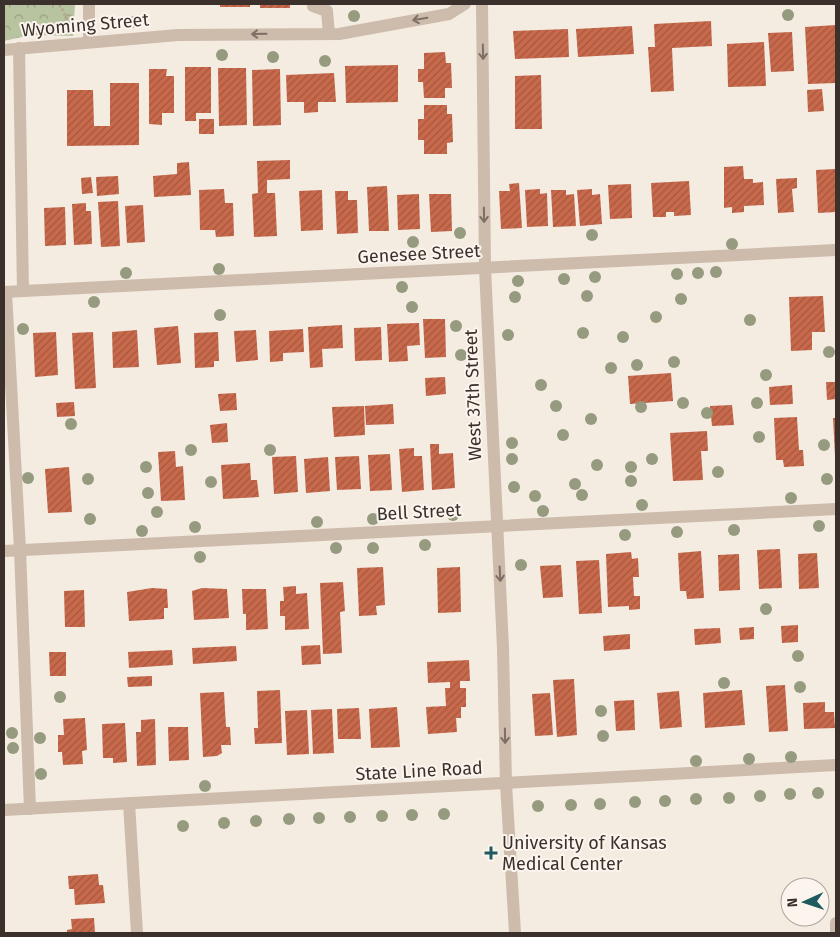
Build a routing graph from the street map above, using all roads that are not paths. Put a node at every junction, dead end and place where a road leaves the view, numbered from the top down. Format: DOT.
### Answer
graph roads {
  1 [pos="89,4"];
  2 [pos="313,4"];
  3 [pos="465,4"];
  4 [pos="482,4"];
  5 [pos="329,34"];
  6 [pos="83,43"];
  7 [pos="19,48"];
  8 [pos="4,50"];
  9 [pos="836,250"];
  10 [pos="485,268"];
  11 [pos="5,292"];
  12 [pos="23,292"];
  13 [pos="836,509"];
  14 [pos="495,526"];
  15 [pos="20,550"];
  16 [pos="4,551"];
  17 [pos="836,766"];
  18 [pos="506,784"];
  19 [pos="129,803"];
  20 [pos="30,809"];
  21 [pos="4,810"];
  22 [pos="836,924"];
  23 [pos="137,933"];
  24 [pos="515,933"];
  25 [pos="836,933"];
  1 -- 6 [label="street"];
  2 -- 5 [label="street"];
  3 -- 5 [label="street, Wyoming Street, one-way"];
  4 -- 10 [label="street, West 37th Street, one-way"];
  5 -- 6 [label="street, Wyoming Street, one-way"];
  6 -- 7 [label="street, Wyoming Street"];
  7 -- 8 [label="street, Wyoming Street"];
  7 -- 12 [label="street"];
  9 -- 10 [label="street, Genesee Street"];
  10 -- 12 [label="street, Genesee Street"];
  10 -- 14 [label="street, West 37th Street"];
  11 -- 12 [label="street, Genesee Street"];
  11 -- 15 [label="street"];
  13 -- 14 [label="street, Bell Street"];
  14 -- 15 [label="street, Bell Street"];
  14 -- 18 [label="street, West 37th Street, one-way"];
  15 -- 16 [label="street, Bell Street"];
  15 -- 20 [label="street"];
  17 -- 18 [label="street, State Line Road"];
  18 -- 19 [label="street, State Line Road"];
  18 -- 24 [label="street, West 37th Street"];
  19 -- 20 [label="street, State Line Road"];
  19 -- 23 [label="street"];
  20 -- 21 [label="street, State Line Road"];
  22 -- 25 [label="street"];
}
